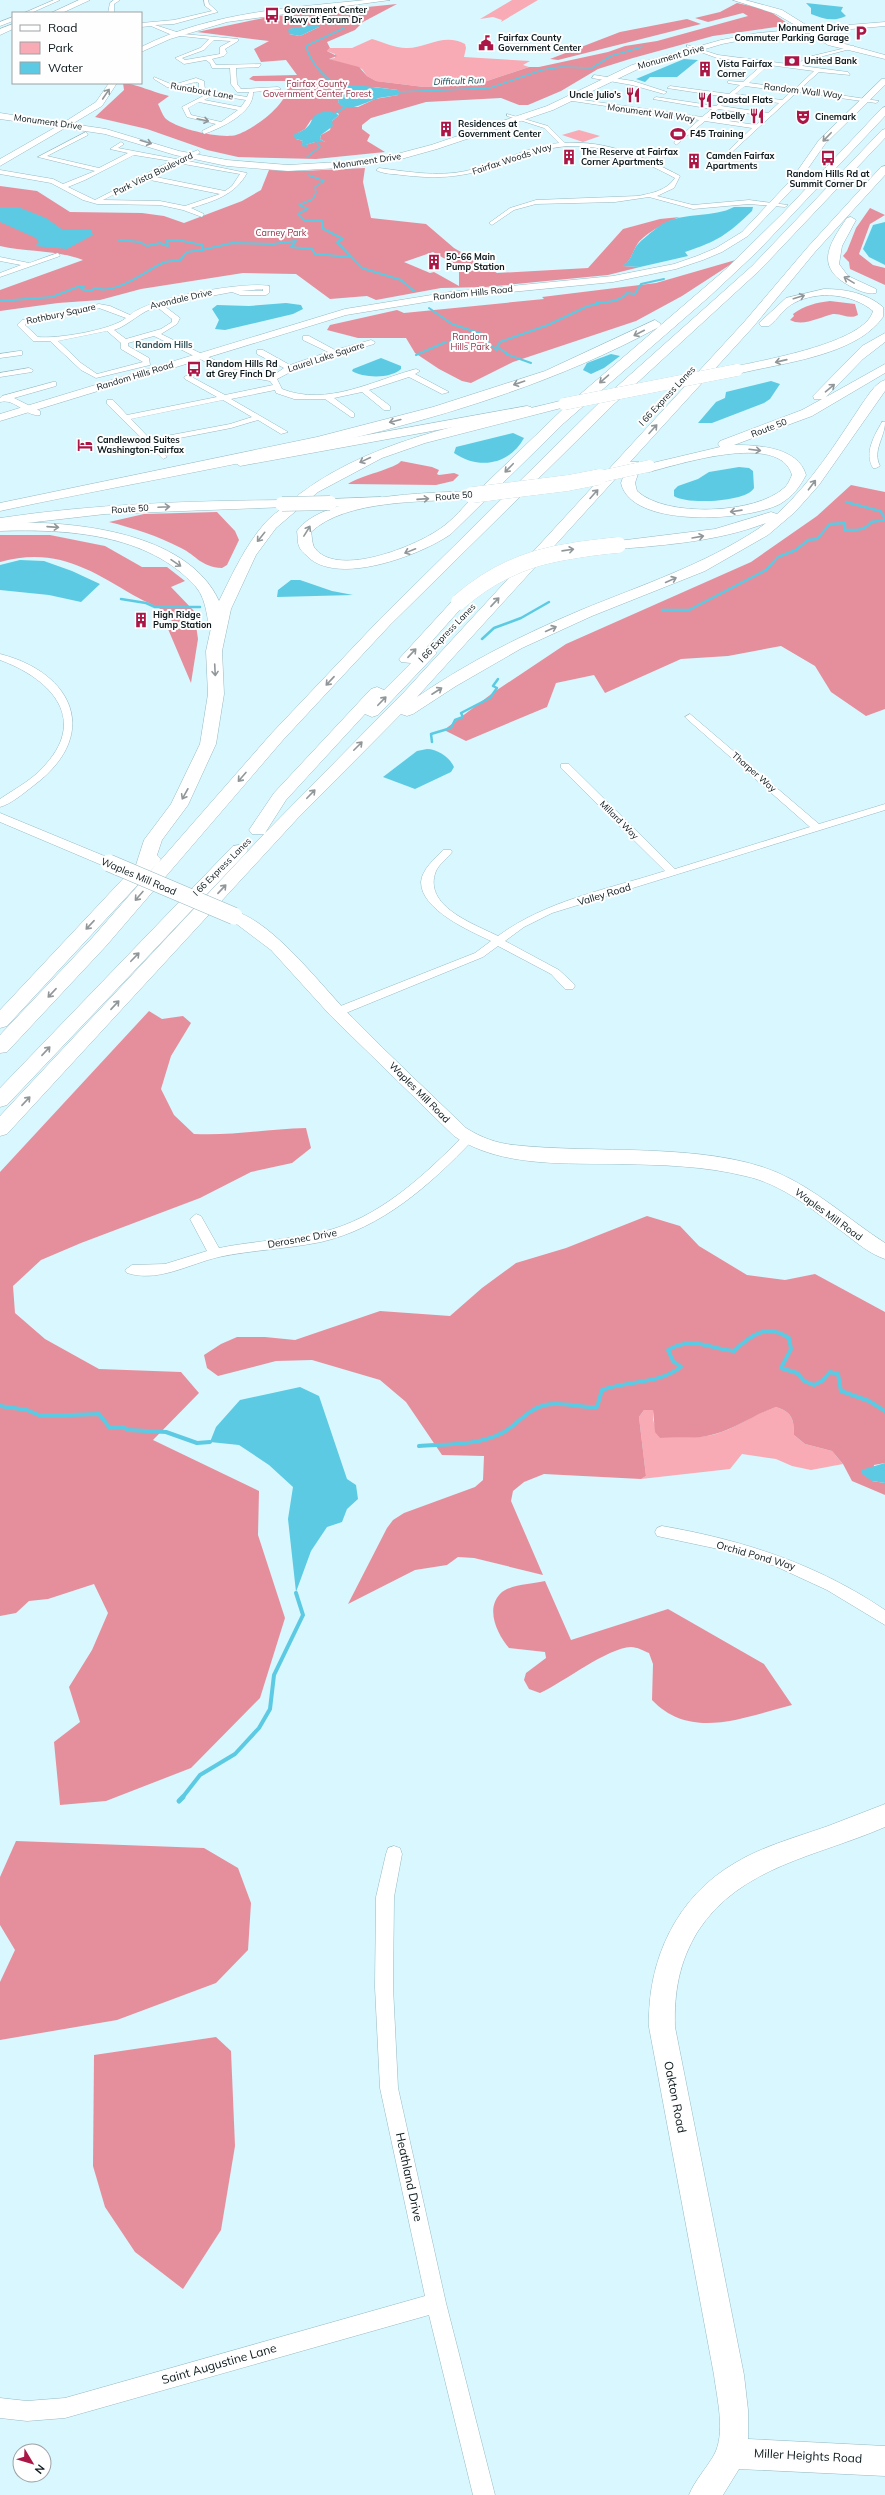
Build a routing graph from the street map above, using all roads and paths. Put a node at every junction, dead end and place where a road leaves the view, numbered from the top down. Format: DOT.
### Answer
graph roads {
  1 [pos="58,0"];
  2 [pos="76,0"];
  3 [pos="86,0"];
  4 [pos="118,0"];
  5 [pos="206,0"];
  6 [pos="363,0"];
  7 [pos="386,0"];
  8 [pos="737,0"];
  9 [pos="753,0"];
  10 [pos="285,6"];
  11 [pos="29,12"];
  12 [pos="47,12"];
  13 [pos="57,12"];
  14 [pos="111,12"];
  15 [pos="12,19"];
  16 [pos="885,22"];
  17 [pos="2,23"];
  18 [pos="12,25"];
  19 [pos="142,25"];
  20 [pos="156,25"];
  21 [pos="12,26"];
  22 [pos="811,26"];
  23 [pos="12,31"];
  24 [pos="0,32"];
  25 [pos="176,32"];
  26 [pos="0,36"];
  27 [pos="213,37"];
  28 [pos="142,44"];
  29 [pos="849,47"];
  30 [pos="694,48"];
  31 [pos="142,49"];
  32 [pos="885,56"];
  33 [pos="206,57"];
  34 [pos="767,64"];
  35 [pos="259,65"];
  36 [pos="234,68"];
  37 [pos="797,68"];
  38 [pos="818,70"];
  39 [pos="848,74"];
  40 [pos="594,77"];
  41 [pos="156,78"];
  42 [pos="607,79"];
  43 [pos="885,81"];
  44 [pos="730,82"];
  45 [pos="679,83"];
  46 [pos="103,84"];
  47 [pos="112,84"];
  48 [pos="744,84"];
  49 [pos="169,86"];
  50 [pos="670,88"];
  51 [pos="278,89"];
  52 [pos="252,90"];
  53 [pos="796,90"];
  54 [pos="202,91"];
  55 [pos="239,91"];
  56 [pos="885,92"];
  57 [pos="213,93"];
  58 [pos="663,93"];
  59 [pos="226,95"];
  60 [pos="729,96"];
  61 [pos="250,99"];
  62 [pos="197,100"];
  63 [pos="569,100"];
  64 [pos="871,100"];
  65 [pos="652,102"];
  66 [pos="783,102"];
  67 [pos="716,108"];
  68 [pos="242,109"];
  69 [pos="885,110"];
  70 [pos="187,111"];
  71 [pos="641,112"];
  72 [pos="0,113"];
  73 [pos="770,115"];
  74 [pos="512,117"];
  75 [pos="230,119"];
  76 [pos="702,120"];
  77 [pos="885,121"];
  78 [pos="67,122"];
  79 [pos="222,124"];
  80 [pos="757,127"];
  81 [pos="204,132"];
  82 [pos="885,132"];
  83 [pos="86,134"];
  84 [pos="676,143"];
  85 [pos="120,144"];
  86 [pos="560,145"];
  87 [pos="731,151"];
  88 [pos="133,153"];
  89 [pos="191,155"];
  90 [pos="0,157"];
  91 [pos="885,158"];
  92 [pos="177,162"];
  93 [pos="0,163"];
  94 [pos="885,169"];
  95 [pos="100,170"];
  96 [pos="380,170"];
  97 [pos="0,172"];
  98 [pos="147,177"];
  99 [pos="885,178"];
  100 [pos="64,186"];
  101 [pos="226,192"];
  102 [pos="651,196"];
  103 [pos="100,202"];
  104 [pos="854,203"];
  105 [pos="773,204"];
  106 [pos="785,205"];
  107 [pos="185,208"];
  108 [pos="202,215"];
  109 [pos="492,223"];
  110 [pos="58,255"];
  111 [pos="0,258"];
  112 [pos="29,265"];
  113 [pos="0,275"];
  114 [pos="234,290"];
  115 [pos="708,290"];
  116 [pos="884,294"];
  117 [pos="158,304"];
  118 [pos="130,317"];
  119 [pos="107,328"];
  120 [pos="757,329"];
  121 [pos="885,330"];
  122 [pos="156,334"];
  123 [pos="885,337"];
  124 [pos="306,338"];
  125 [pos="53,340"];
  126 [pos="125,342"];
  127 [pos="371,342"];
  128 [pos="819,351"];
  129 [pos="260,352"];
  130 [pos="19,353"];
  131 [pos="336,353"];
  132 [pos="0,356"];
  133 [pos="209,356"];
  134 [pos="290,368"];
  135 [pos="885,368"];
  136 [pos="29,370"];
  137 [pos="0,375"];
  138 [pos="188,377"];
  139 [pos="273,379"];
  140 [pos="53,384"];
  141 [pos="666,384"];
  142 [pos="885,384"];
  143 [pos="276,387"];
  144 [pos="363,389"];
  145 [pos="445,392"];
  146 [pos="328,397"];
  147 [pos="2,398"];
  148 [pos="224,399"];
  149 [pos="110,402"];
  150 [pos="564,404"];
  151 [pos="387,408"];
  152 [pos="28,412"];
  153 [pos="351,415"];
  154 [pos="0,418"];
  155 [pos="126,418"];
  156 [pos="257,418"];
  157 [pos="885,424"];
  158 [pos="0,425"];
  159 [pos="599,431"];
  160 [pos="284,432"];
  161 [pos="149,442"];
  162 [pos="722,445"];
  163 [pos="163,457"];
  164 [pos="876,466"];
  165 [pos="649,467"];
  166 [pos="630,468"];
  167 [pos="561,469"];
  168 [pos="384,501"];
  169 [pos="528,502"];
  170 [pos="794,506"];
  171 [pos="0,507"];
  172 [pos="0,522"];
  173 [pos="0,527"];
  174 [pos="495,533"];
  175 [pos="539,554"];
  176 [pos="385,622"];
  177 [pos="214,651"];
  178 [pos="0,657"];
  179 [pos="690,717"];
  180 [pos="380,725"];
  181 [pos="565,766"];
  182 [pos="0,804"];
  183 [pos="885,807"];
  184 [pos="0,816"];
  185 [pos="818,828"];
  186 [pos="258,830"];
  187 [pos="447,852"];
  188 [pos="145,866"];
  189 [pos="673,873"];
  190 [pos="499,941"];
  191 [pos="569,986"];
  192 [pos="337,1012"];
  193 [pos="0,1022"];
  194 [pos="0,1047"];
  195 [pos="0,1100"];
  196 [pos="0,1129"];
  197 [pos="468,1138"];
  198 [pos="196,1219"];
  199 [pos="885,1252"];
  200 [pos="215,1253"];
  201 [pos="132,1270"];
  202 [pos="662,1532"];
  203 [pos="885,1618"];
  204 [pos="885,1815"];
  205 [pos="394,1854"];
  206 [pos="436,2302"];
  207 [pos="0,2408"];
  208 [pos="731,2453"];
  209 [pos="885,2461"];
  210 [pos="484,2495"];
  211 [pos="704,2495"];
  1 -- 11 [label="street"];
  2 -- 12 [label="main road"];
  3 -- 13 [label="main road"];
  4 -- 14 [label="street"];
  5 -- 20 [label="street"];
  6 -- 10 [label="street"];
  7 -- 10 [label="street"];
  8 -- 22 [label="street"];
  9 -- 22 [label="street"];
  10 -- 25 [label="street"];
  15 -- 17 [label="street"];
  16 -- 22 [label="street, Monument Drive"];
  16 -- 22 [label="street, Monument Drive"];
  17 -- 18 [label="street"];
  19 -- 20 [label="street"];
  20 -- 25 [label="street"];
  21 -- 24 [label="main road"];
  22 -- 29 [label="street"];
  22 -- 30 [label="street, Monument Drive"];
  23 -- 26 [label="main road"];
  25 -- 27 [label="street"];
  25 -- 28 [label="street"];
  25 -- 31 [label="street"];
  27 -- 33 [label="street"];
  27 -- 33 [label="street"];
  29 -- 32 [label="street"];
  29 -- 37 [label="street"];
  30 -- 34 [label="street"];
  30 -- 40 [label="street, Monument Drive"];
  30 -- 42 [label="street, Monument Drive"];
  33 -- 36 [label="street"];
  34 -- 37 [label="street"];
  34 -- 48 [label="street"];
  35 -- 36 [label="street"];
  36 -- 55 [label="street"];
  37 -- 38 [label="street"];
  38 -- 39 [label="street"];
  38 -- 53 [label="street"];
  40 -- 42 [label="street"];
  40 -- 74 [label="street, Monument Drive"];
  41 -- 49 [label="street, Runabout Lane"];
  42 -- 58 [label="street"];
  42 -- 63 [label="street, Monument Drive"];
  43 -- 64 [label="street, Random Hills Road"];
  44 -- 48 [label="street, Random Wall Way"];
  45 -- 50 [label="street"];
  46 -- 78 [label="street"];
  78 -- 47 [label="street, one-way"];
  48 -- 53 [label="street, Random Wall Way"];
  48 -- 60 [label="street"];
  49 -- 54 [label="street, Runabout Lane"];
  49 -- 54 [label="street"];
  50 -- 58 [label="street"];
  50 -- 60 [label="street"];
  51 -- 52 [label="street"];
  52 -- 55 [label="street"];
  52 -- 61 [label="street"];
  53 -- 64 [label="street, Random Wall Way"];
  53 -- 66 [label="street"];
  54 -- 57 [label="street, Runabout Lane"];
  55 -- 59 [label="street"];
  56 -- 64 [label="street, Random Hills Road"];
  57 -- 59 [label="street, Runabout Lane"];
  57 -- 62 [label="street"];
  58 -- 65 [label="street"];
  59 -- 61 [label="street, Runabout Lane"];
  60 -- 66 [label="street"];
  60 -- 67 [label="street"];
  61 -- 68 [label="street"];
  62 -- 68 [label="street"];
  62 -- 70 [label="street"];
  63 -- 71 [label="street, Monument Wall Way"];
  63 -- 74 [label="street, Monument Drive"];
  64 -- 105 [label="street, Random Hills Road, one-way"];
  64 -- 106 [label="street, Random Hills Road"];
  65 -- 67 [label="street"];
  65 -- 71 [label="street"];
  66 -- 73 [label="street"];
  67 -- 73 [label="street"];
  67 -- 76 [label="street"];
  68 -- 75 [label="street"];
  69 -- 115 [label="highway"];
  70 -- 75 [label="street"];
  70 -- 79 [label="street, one-way"];
  71 -- 76 [label="street, Monument Wall Way"];
  72 -- 78 [label="street, Monument Drive"];
  72 -- 78 [label="street, Monument Drive"];
  73 -- 80 [label="street"];
  74 -- 86 [label="street"];
  74 -- 89 [label="street, Monument Drive"];
  75 -- 79 [label="street"];
  76 -- 80 [label="street, Monument Wall Way"];
  76 -- 84 [label="street"];
  77 -- 188 [label="highway"];
  78 -- 89 [label="street, Monument Drive, one-way"];
  78 -- 89 [label="street, Monument Drive"];
  78 -- 90 [label="street"];
  78 -- 93 [label="street"];
  79 -- 81 [label="street"];
  80 -- 87 [label="street"];
  82 -- 176 [label="highway"];
  83 -- 95 [label="street"];
  85 -- 88 [label="street"];
  86 -- 96 [label="street, Fairfax Woods Way"];
  86 -- 102 [label="street, Fairfax Woods Way"];
  88 -- 92 [label="street"];
  88 -- 95 [label="street"];
  89 -- 92 [label="street, Park Vista Boulevard"];
  186 -- 91 [label="highway, I 66 Express Lanes, one-way"];
  92 -- 98 [label="street, Park Vista Boulevard"];
  92 -- 101 [label="street"];
  94 -- 104 [label="highway"];
  95 -- 100 [label="street"];
  97 -- 100 [label="street"];
  98 -- 101 [label="street"];
  98 -- 103 [label="street, Park Vista Boulevard"];
  116 -- 99 [label="highway, one-way"];
  100 -- 103 [label="street"];
  101 -- 107 [label="street"];
  102 -- 105 [label="street"];
  102 -- 109 [label="street, Fairfax Woods Way"];
  103 -- 107 [label="street"];
  104 -- 120 [label="highway"];
  175 -- 104 [label="highway, one-way"];
  105 -- 106 [label="street"];
  105 -- 133 [label="street, Random Hills Road"];
  106 -- 133 [label="street, Random Hills Road"];
  107 -- 108 [label="street"];
  110 -- 112 [label="street"];
  111 -- 112 [label="street"];
  112 -- 113 [label="street"];
  114 -- 117 [label="street, Avondale Drive"];
  115 -- 168 [label="highway, one-way"];
  115 -- 171 [label="highway, one-way"];
  117 -- 118 [label="street, Avondale Drive"];
  117 -- 122 [label="street"];
  118 -- 119 [label="street, Rothbury Square"];
  118 -- 125 [label="street, Rothbury Square"];
  119 -- 125 [label="street, Rothbury Square"];
  119 -- 126 [label="street"];
  120 -- 128 [label="highway, one-way"];
  120 -- 166 [label="highway"];
  121 -- 128 [label="highway"];
  122 -- 126 [label="street"];
  122 -- 133 [label="street"];
  162 -- 123 [label="highway, one-way"];
  124 -- 131 [label="street"];
  125 -- 126 [label="street"];
  127 -- 131 [label="street, Laurel Lake Square"];
  128 -- 141 [label="highway, one-way, bridge"];
  129 -- 134 [label="street"];
  130 -- 132 [label="street"];
  131 -- 134 [label="street, Laurel Lake Square"];
  133 -- 139 [label="street"];
  133 -- 152 [label="street, Random Hills Road"];
  134 -- 139 [label="street, Laurel Lake Square"];
  135 -- 162 [label="highway, Route 50"];
  136 -- 137 [label="street"];
  138 -- 148 [label="street"];
  139 -- 143 [label="street"];
  140 -- 147 [label="street"];
  141 -- 150 [label="highway, bridge"];
  141 -- 159 [label="highway, bridge"];
  170 -- 142 [label="highway, one-way"];
  143 -- 146 [label="street"];
  143 -- 148 [label="street"];
  144 -- 145 [label="street"];
  144 -- 146 [label="street"];
  144 -- 151 [label="street"];
  146 -- 153 [label="street"];
  147 -- 152 [label="street"];
  148 -- 155 [label="street"];
  148 -- 156 [label="street"];
  149 -- 155 [label="street"];
  150 -- 171 [label="main road"];
  150 -- 177 [label="highway, one-way"];
  152 -- 154 [label="street, Random Hills Road"];
  152 -- 158 [label="street, Random Hills Road"];
  155 -- 161 [label="street"];
  156 -- 160 [label="street"];
  156 -- 161 [label="street"];
  157 -- 164 [label="street"];
  161 -- 163 [label="street"];
  162 -- 165 [label="highway, Route 50"];
  165 -- 166 [label="highway, Route 50, bridge"];
  165 -- 166 [label="highway, one-way"];
  168 -- 166 [label="highway, Route 50, one-way, bridge"];
  166 -- 175 [label="highway"];
  167 -- 169 [label="highway"];
  172 -- 168 [label="main road, Route 50, one-way, bridge"];
  180 -- 170 [label="highway, one-way"];
  186 -- 170 [label="highway, one-way, bridge"];
  173 -- 177 [label="highway, one-way"];
  174 -- 176 [label="highway"];
  180 -- 175 [label="highway, one-way"];
  176 -- 194 [label="highway, one-way"];
  177 -- 188 [label="highway, one-way"];
  178 -- 182 [label="street"];
  179 -- 185 [label="street, Tharper Way"];
  196 -- 180 [label="highway, one-way"];
  181 -- 189 [label="street, Millard Way"];
  183 -- 185 [label="street, Valley Road"];
  184 -- 192 [label="street, Waples Mill Road, bridge"];
  185 -- 189 [label="street, Valley Road"];
  195 -- 186 [label="highway, I 66 Express Lanes, one-way"];
  187 -- 190 [label="street"];
  188 -- 193 [label="highway, one-way"];
  189 -- 190 [label="street, Valley Road"];
  190 -- 191 [label="street"];
  190 -- 192 [label="street, Valley Road"];
  192 -- 197 [label="street, Waples Mill Road"];
  197 -- 199 [label="street, Waples Mill Road"];
  197 -- 200 [label="street, Derosnec Drive"];
  198 -- 200 [label="street"];
  200 -- 201 [label="street, Derosnec Drive"];
  202 -- 203 [label="street, Orchid Pond Way"];
  204 -- 208 [label="street, Oakton Road"];
  205 -- 206 [label="street, Heathland Drive"];
  206 -- 207 [label="street, Saint Augustine Lane"];
  206 -- 210 [label="street, Heathland Drive"];
  208 -- 209 [label="street, Miller Heights Road"];
  208 -- 211 [label="street, Oakton Road"];
}
